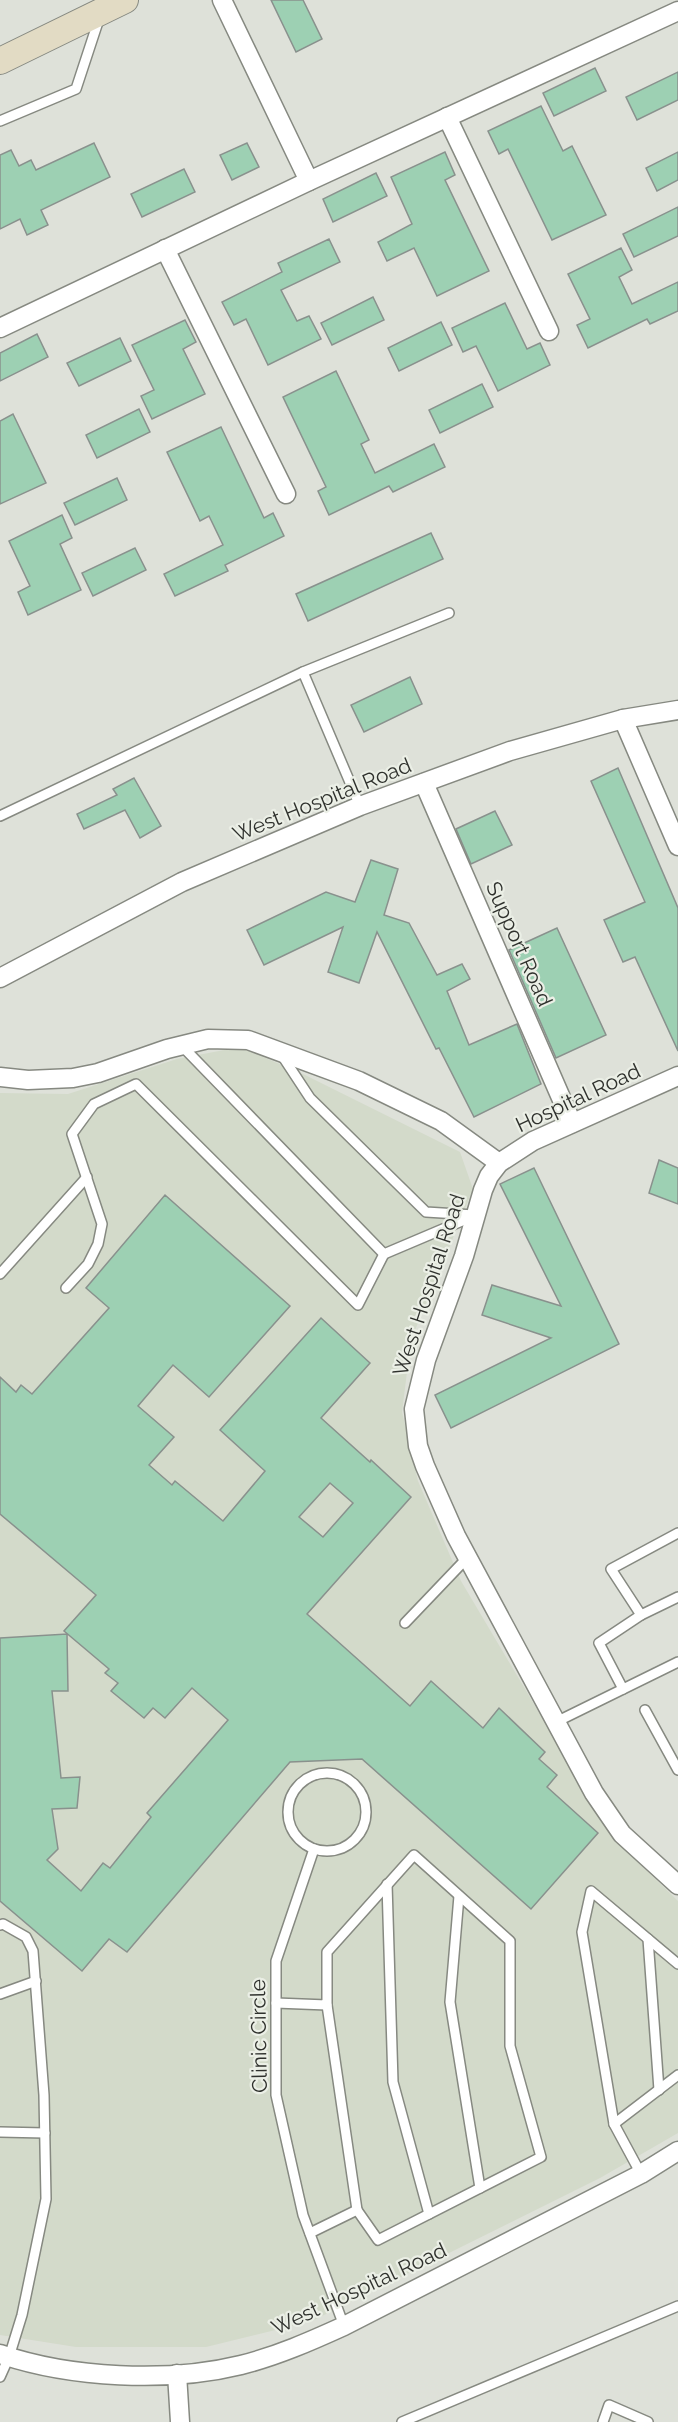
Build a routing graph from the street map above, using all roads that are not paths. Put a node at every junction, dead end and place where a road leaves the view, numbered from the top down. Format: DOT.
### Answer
graph roads {
  1 [pos="125,0"];
  2 [pos="222,0"];
  3 [pos="678,10"];
  4 [pos="102,11"];
  5 [pos="0,61"];
  6 [pos="447,117"];
  7 [pos="0,121"];
  8 [pos="309,181"];
  9 [pos="165,249"];
  10 [pos="0,328"];
  11 [pos="549,331"];
  12 [pos="286,494"];
  13 [pos="449,613"];
  14 [pos="303,672"];
  15 [pos="678,710"];
  16 [pos="623,719"];
  17 [pos="424,783"];
  18 [pos="360,806"];
  19 [pos="0,816"];
  20 [pos="676,837"];
  21 [pos="0,978"];
  22 [pos="181,1046"];
  23 [pos="280,1052"];
  24 [pos="678,1076"];
  25 [pos="0,1077"];
  26 [pos="572,1123"];
  27 [pos="499,1162"];
  28 [pos="87,1178"];
  29 [pos="476,1215"];
  30 [pos="384,1254"];
  31 [pos="0,1274"];
  32 [pos="66,1288"];
  33 [pos="678,1533"];
  34 [pos="468,1557"];
  35 [pos="678,1597"];
  36 [pos="641,1615"];
  37 [pos="405,1623"];
  38 [pos="678,1662"];
  39 [pos="623,1689"];
  40 [pos="645,1710"];
  41 [pos="556,1722"];
  42 [pos="678,1770"];
  43 [pos="314,1849"];
  44 [pos="387,1884"];
  45 [pos="678,1885"];
  46 [pos="459,1896"];
  47 [pos="0,1925"];
  48 [pos="648,1939"];
  49 [pos="678,1964"];
  50 [pos="36,1981"];
  51 [pos="0,1994"];
  52 [pos="276,2003"];
  53 [pos="327,2004"];
  54 [pos="678,2075"];
  55 [pos="659,2090"];
  56 [pos="614,2124"];
  57 [pos="0,2132"];
  58 [pos="45,2133"];
  59 [pos="678,2151"];
  60 [pos="642,2174"];
  61 [pos="480,2188"];
  62 [pos="357,2210"];
  63 [pos="429,2214"];
  64 [pos="310,2233"];
  65 [pos="678,2306"];
  66 [pos="344,2326"];
  67 [pos="5,2356"];
  68 [pos="177,2374"];
  69 [pos="0,2377"];
  70 [pos="180,2422"];
  71 [pos="402,2422"];
  72 [pos="603,2422"];
  73 [pos="648,2422"];
  1 -- 4 [label="main road"];
  2 -- 8 [label="street"];
  3 -- 6 [label="street"];
  4 -- 5 [label="main road"];
  4 -- 7 [label="lane"];
  6 -- 8 [label="street"];
  6 -- 11 [label="street"];
  8 -- 9 [label="street"];
  9 -- 10 [label="street"];
  9 -- 12 [label="street"];
  13 -- 14 [label="lane"];
  14 -- 18 [label="lane"];
  14 -- 19 [label="lane"];
  15 -- 16 [label="street, West Hospital Road"];
  16 -- 17 [label="street, West Hospital Road"];
  16 -- 20 [label="street"];
  17 -- 18 [label="street, West Hospital Road"];
  17 -- 26 [label="street, Support Road"];
  18 -- 21 [label="street, West Hospital Road"];
  22 -- 23 [label="street"];
  22 -- 25 [label="street"];
  22 -- 30 [label="lane"];
  23 -- 27 [label="street"];
  23 -- 29 [label="lane"];
  24 -- 26 [label="street, Hospital Road"];
  26 -- 27 [label="street, Hospital Road"];
  27 -- 29 [label="street, West Hospital Road"];
  28 -- 30 [label="lane"];
  28 -- 31 [label="lane"];
  28 -- 32 [label="lane"];
  29 -- 30 [label="lane"];
  29 -- 34 [label="street, West Hospital Road"];
  33 -- 36 [label="lane"];
  34 -- 37 [label="lane"];
  34 -- 41 [label="street, West Hospital Road"];
  35 -- 36 [label="lane"];
  36 -- 39 [label="lane"];
  38 -- 39 [label="lane"];
  39 -- 41 [label="lane"];
  40 -- 42 [label="lane"];
  41 -- 45 [label="street, West Hospital Road"];
  43 -- 43 [label="lane"];
  43 -- 52 [label="lane, Clinic Circle"];
  44 -- 46 [label="lane"];
  44 -- 53 [label="lane"];
  44 -- 63 [label="lane"];
  46 -- 61 [label="lane"];
  46 -- 61 [label="lane"];
  47 -- 50 [label="lane"];
  48 -- 49 [label="lane"];
  48 -- 55 [label="lane"];
  48 -- 56 [label="lane"];
  50 -- 51 [label="lane"];
  50 -- 58 [label="lane"];
  52 -- 53 [label="lane"];
  52 -- 64 [label="lane, Clinic Circle"];
  53 -- 62 [label="lane"];
  54 -- 55 [label="lane"];
  55 -- 56 [label="lane"];
  56 -- 60 [label="lane"];
  57 -- 58 [label="lane"];
  58 -- 67 [label="lane"];
  59 -- 60 [label="street, West Hospital Road"];
  60 -- 66 [label="street, West Hospital Road"];
  61 -- 63 [label="lane"];
  62 -- 63 [label="lane"];
  62 -- 64 [label="lane"];
  64 -- 66 [label="lane, Clinic Circle"];
  65 -- 71 [label="lane"];
  66 -- 68 [label="street, West Hospital Road"];
  67 -- 68 [label="street, West Hospital Road"];
  67 -- 69 [label="lane"];
  68 -- 70 [label="street"];
  72 -- 73 [label="lane"];
}
